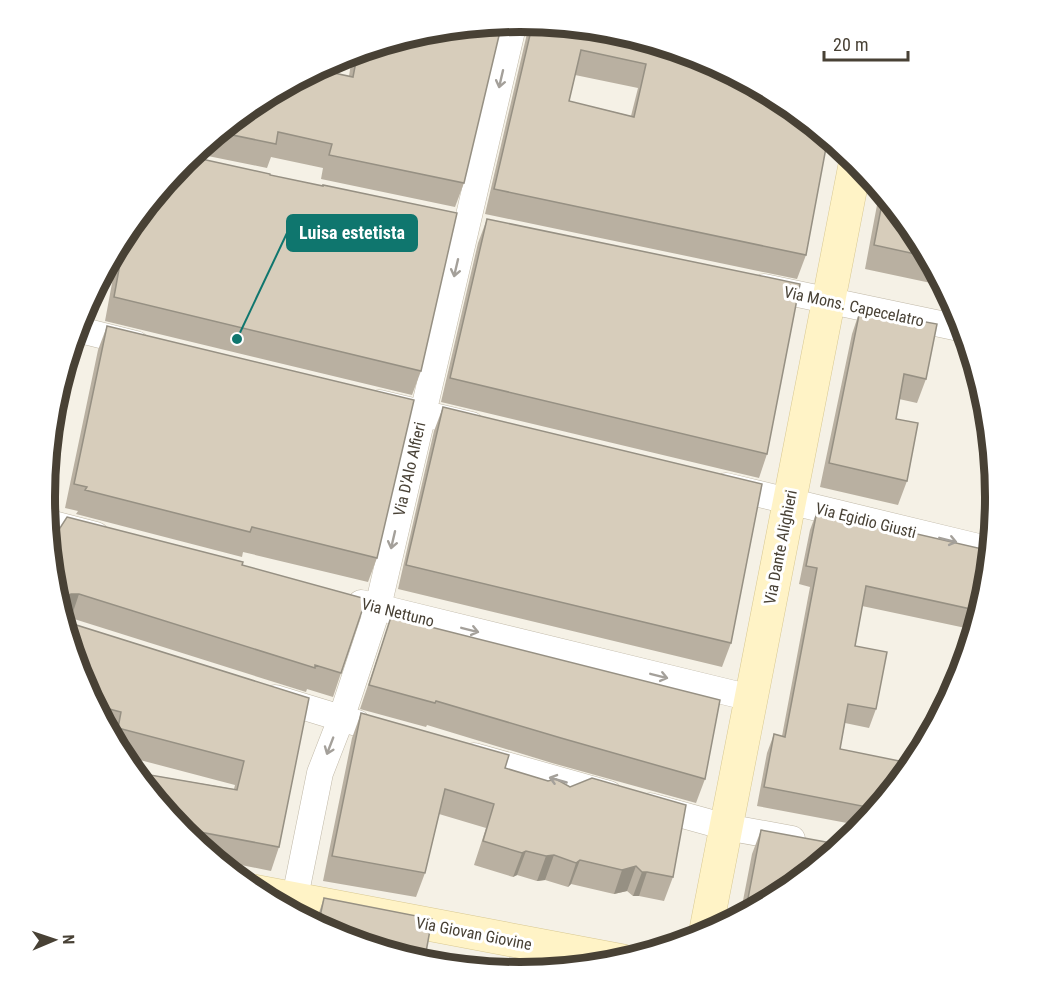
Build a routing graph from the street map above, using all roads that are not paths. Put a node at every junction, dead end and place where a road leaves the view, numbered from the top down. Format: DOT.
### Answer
graph roads {
  1 [pos="512,32"];
  2 [pos="853,173"];
  3 [pos="747,284"];
  4 [pos="828,301"];
  5 [pos="953,327"];
  6 [pos="85,331"];
  7 [pos="157,349"];
  8 [pos="353,396"];
  9 [pos="422,413"];
  10 [pos="491,430"];
  11 [pos="709,482"];
  12 [pos="789,502"];
  13 [pos="55,524"];
  14 [pos="115,540"];
  15 [pos="983,548"];
  16 [pos="343,598"];
  17 [pos="378,607"];
  18 [pos="253,691"];
  19 [pos="751,698"];
  20 [pos="341,719"];
  21 [pos="375,728"];
  22 [pos="454,751"];
  23 [pos="726,827"];
  24 [pos="817,843"];
  25 [pos="294,904"];
  26 [pos="301,907"];
  27 [pos="707,923"];
  28 [pos="596,956"];
  1 -- 9 [label="street, Via D'Alo Alfieri, one-way"];
  2 -- 4 [label="street, Via Dante Alighieri"];
  3 -- 4 [label="street, Via Mons. Capecelatro"];
  4 -- 5 [label="street, Via Mons. Capecelatro"];
  4 -- 12 [label="street, Via Dante Alighieri"];
  6 -- 7 [label="street"];
  8 -- 9 [label="street"];
  9 -- 10 [label="street"];
  9 -- 17 [label="street, Via D'Alo Alfieri, one-way"];
  11 -- 12 [label="street, Via Egidio Giusti"];
  12 -- 15 [label="street, Via Egidio Giusti, one-way"];
  12 -- 19 [label="street, Via Dante Alighieri"];
  13 -- 14 [label="street"];
  16 -- 17 [label="street, Via Nettuno"];
  17 -- 19 [label="street, Via Nettuno, one-way"];
  17 -- 20 [label="street, Via D'Alo Alfieri"];
  18 -- 20 [label="street"];
  19 -- 23 [label="street, Via Dante Alighieri"];
  20 -- 21 [label="street"];
  20 -- 25 [label="street, Via D'Alo Alfieri, one-way"];
  23 -- 22 [label="street, one-way"];
  23 -- 24 [label="street"];
  23 -- 27 [label="street, Via Dante Alighieri"];
  26 -- 28 [label="street, Via Giovan Giovine"];
}
